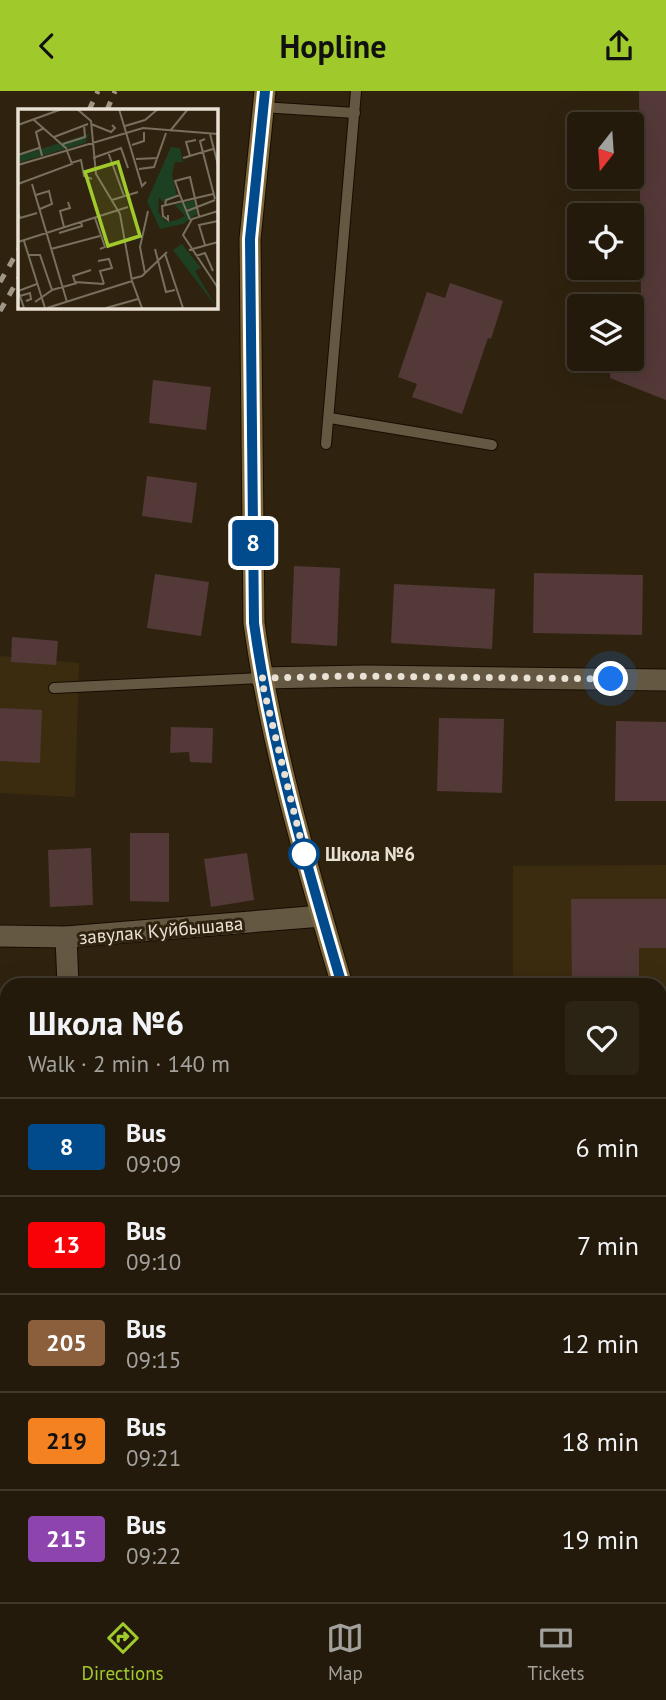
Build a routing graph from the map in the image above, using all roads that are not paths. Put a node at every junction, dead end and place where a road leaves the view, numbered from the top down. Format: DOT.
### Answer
graph roads {
  1 [pos="356,91"];
  2 [pos="263,99"];
  3 [pos="355,113"];
  4 [pos="330,418"];
  5 [pos="326,444"];
  6 [pos="492,445"];
  7 [pos="261,678"];
  8 [pos="666,680"];
  9 [pos="54,688"];
  10 [pos="321,916"];
  11 [pos="0,936"];
  12 [pos="66,937"];
  13 [pos="68,978"];
  14 [pos="340,978"];
  1 -- 3 [label="lane"];
  2 -- 3 [label="lane"];
  2 -- 7 [label="main road"];
  3 -- 4 [label="lane"];
  4 -- 5 [label="lane"];
  4 -- 6 [label="lane"];
  7 -- 8 [label="street"];
  7 -- 9 [label="lane"];
  7 -- 10 [label="main road"];
  10 -- 12 [label="street, завулак Куйбышава"];
  10 -- 14 [label="main road"];
  11 -- 12 [label="street, завулак Куйбышава"];
  12 -- 13 [label="street"];
}
